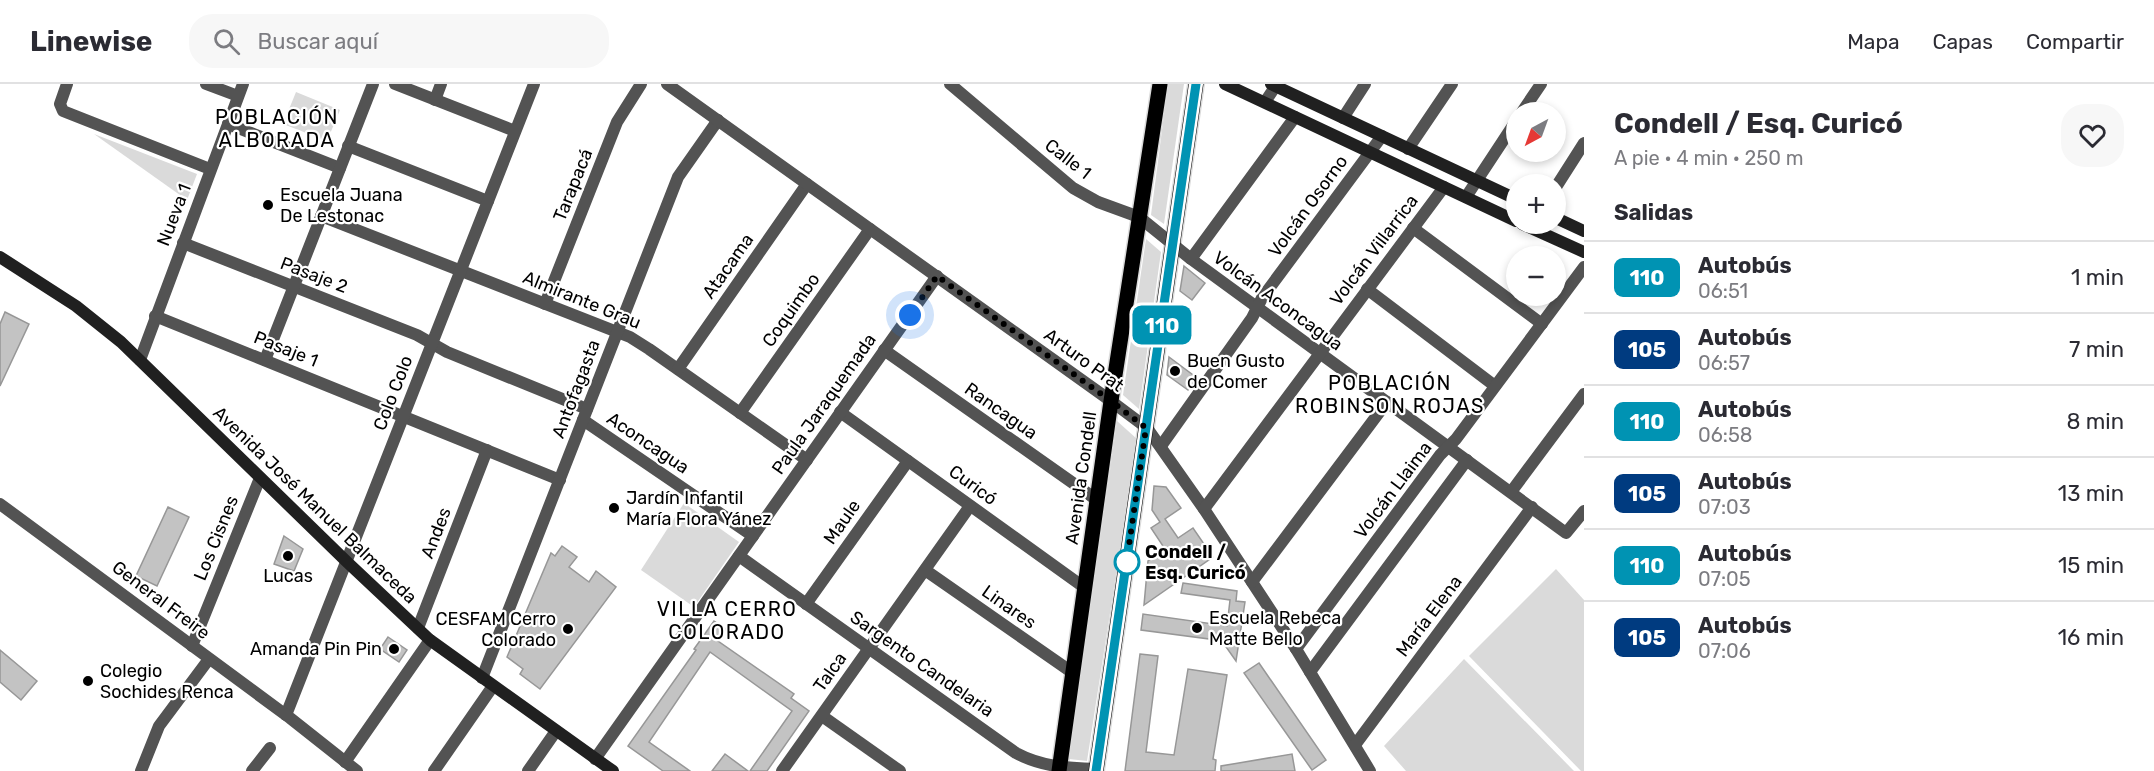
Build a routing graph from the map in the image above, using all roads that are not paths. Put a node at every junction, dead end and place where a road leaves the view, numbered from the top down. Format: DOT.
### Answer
graph roads {
  1 [pos="67,84"];
  2 [pos="206,84"];
  3 [pos="243,84"];
  4 [pos="372,84"];
  5 [pos="395,84"];
  6 [pos="441,84"];
  7 [pos="534,84"];
  8 [pos="642,84"];
  9 [pos="667,84"];
  10 [pos="950,84"];
  11 [pos="1160,84"];
  12 [pos="1196,84"];
  13 [pos="1225,84"];
  14 [pos="1365,84"];
  15 [pos="1452,84"];
  16 [pos="1541,84"];
  17 [pos="1274,85"];
  18 [pos="238,96"];
  19 [pos="435,100"];
  20 [pos="1264,102"];
  21 [pos="1529,102"];
  22 [pos="1296,117"];
  23 [pos="1343,118"];
  24 [pos="718,120"];
  25 [pos="228,124"];
  26 [pos="515,131"];
  27 [pos="1382,136"];
  28 [pos="1506,136"];
  29 [pos="1584,143"];
  30 [pos="348,146"];
  31 [pos="1408,149"];
  32 [pos="1370,152"];
  33 [pos="340,168"];
  34 [pos="210,169"];
  35 [pos="1564,174"];
  36 [pos="1477,181"];
  37 [pos="807,184"];
  38 [pos="1444,187"];
  39 [pos="1506,194"];
  40 [pos="1466,197"];
  41 [pos="488,201"];
  42 [pos="321,216"];
  43 [pos="1506,216"];
  44 [pos="1139,217"];
  45 [pos="1566,223"];
  46 [pos="1413,228"];
  47 [pos="870,229"];
  48 [pos="1584,231"];
  49 [pos="1544,234"];
  50 [pos="183,243"];
  51 [pos="1173,246"];
  52 [pos="1584,252"];
  53 [pos="0,257"];
  54 [pos="1191,259"];
  55 [pos="1584,267"];
  56 [pos="460,271"];
  57 [pos="937,276"];
  58 [pos="294,286"];
  59 [pos="1367,289"];
  60 [pos="545,304"];
  61 [pos="1257,308"];
  62 [pos="155,316"];
  63 [pos="1542,324"];
  64 [pos="618,332"];
  65 [pos="432,343"];
  66 [pos="884,350"];
  67 [pos="1320,353"];
  68 [pos="140,360"];
  69 [pos="265,360"];
  70 [pos="678,369"];
  71 [pos="1495,386"];
  72 [pos="1584,394"];
  73 [pos="1111,401"];
  74 [pos="1387,402"];
  75 [pos="840,412"];
  76 [pos="740,413"];
  77 [pos="585,414"];
  78 [pos="403,416"];
  79 [pos="1146,428"];
  80 [pos="1161,446"];
  81 [pos="1448,447"];
  82 [pos="487,450"];
  83 [pos="807,460"];
  84 [pos="1467,460"];
  85 [pos="908,461"];
  86 [pos="260,478"];
  87 [pos="560,480"];
  88 [pos="1511,492"];
  89 [pos="1097,500"];
  90 [pos="0,504"];
  91 [pos="970,506"];
  92 [pos="1532,507"];
  93 [pos="1204,509"];
  94 [pos="1584,511"];
  95 [pos="753,536"];
  96 [pos="739,556"];
  97 [pos="346,561"];
  98 [pos="924,570"];
  99 [pos="1252,582"];
  100 [pos="1085,588"];
  101 [pos="806,604"];
  102 [pos="418,628"];
  103 [pos="430,640"];
  104 [pos="192,646"];
  105 [pos="869,649"];
  106 [pos="1296,649"];
  107 [pos="209,659"];
  108 [pos="1310,672"];
  109 [pos="1073,673"];
  110 [pos="482,678"];
  111 [pos="493,686"];
  112 [pos="286,716"];
  113 [pos="822,716"];
  114 [pos="556,731"];
  115 [pos="1355,745"];
  116 [pos="270,748"];
  117 [pos="596,759"];
  118 [pos="345,762"];
  119 [pos="1059,769"];
  120 [pos="1096,770"];
  121 [pos="141,771"];
  122 [pos="252,771"];
  123 [pos="357,771"];
  124 [pos="434,771"];
  125 [pos="528,771"];
  126 [pos="613,771"];
  127 [pos="782,771"];
  128 [pos="900,771"];
  129 [pos="1370,771"];
  1 -- 34 [label="street"];
  2 -- 18 [label="street"];
  3 -- 18 [label="street, Nueva 1"];
  4 -- 30 [label="street"];
  5 -- 19 [label="street"];
  6 -- 19 [label="street"];
  7 -- 26 [label="street, Colo Colo"];
  8 -- 60 [label="street, Tarapacá"];
  9 -- 24 [label="street, Arturo Prat"];
  10 -- 44 [label="street, Calle 1"];
  11 -- 44 [label="main road, Avenida Condell"];
  12 -- 51 [label="main road"];
  13 -- 20 [label="main road"];
  14 -- 23 [label="street"];
  15 -- 31 [label="street"];
  16 -- 21 [label="street"];
  17 -- 20 [label="street"];
  17 -- 23 [label="main road"];
  18 -- 25 [label="street, Nueva 1"];
  19 -- 26 [label="street"];
  20 -- 22 [label="main road"];
  22 -- 32 [label="main road"];
  22 -- 54 [label="street"];
  23 -- 27 [label="main road"];
  24 -- 37 [label="street, Arturo Prat"];
  24 -- 64 [label="street, Antofagasta"];
  25 -- 33 [label="street"];
  25 -- 34 [label="street, Nueva 1"];
  26 -- 41 [label="street, Colo Colo"];
  27 -- 31 [label="main road"];
  27 -- 32 [label="street, Volcán Osorno"];
  28 -- 36 [label="street"];
  29 -- 35 [label="street"];
  30 -- 33 [label="street"];
  30 -- 41 [label="street"];
  31 -- 36 [label="main road"];
  32 -- 38 [label="main road"];
  32 -- 61 [label="street, Volcán Osorno"];
  33 -- 42 [label="street"];
  34 -- 50 [label="street, Nueva 1"];
  36 -- 39 [label="main road"];
  36 -- 40 [label="street"];
  37 -- 47 [label="street, Arturo Prat"];
  37 -- 70 [label="street, Atacama"];
  38 -- 40 [label="main road"];
  38 -- 46 [label="street, Volcán Villarrica"];
  40 -- 43 [label="main road"];
  41 -- 56 [label="street, Colo Colo"];
  42 -- 56 [label="street, Almirante Grau"];
  42 -- 58 [label="street"];
  44 -- 51 [label="street, Calle 1"];
  44 -- 73 [label="main road, Avenida Condell"];
  45 -- 48 [label="main road"];
  46 -- 59 [label="street, Volcán Villarrica"];
  46 -- 63 [label="street"];
  47 -- 57 [label="street, Arturo Prat"];
  47 -- 76 [label="street, Coquimbo"];
  49 -- 52 [label="main road"];
  50 -- 58 [label="street, Pasaje 2"];
  50 -- 62 [label="street, Nueva 1"];
  51 -- 54 [label="street, Volcán Aconcagua"];
  51 -- 79 [label="main road"];
  53 -- 68 [label="main road, Avenida José Manuel Balmaceda"];
  54 -- 61 [label="street, Volcán Aconcagua"];
  55 -- 63 [label="street, Volcán Llaima"];
  56 -- 60 [label="street, Almirante Grau"];
  56 -- 65 [label="street, Colo Colo"];
  57 -- 66 [label="street, Paula Jaraquemada"];
  57 -- 73 [label="street, Arturo Prat"];
  58 -- 65 [label="street, Pasaje 2"];
  58 -- 69 [label="street"];
  59 -- 67 [label="street, Volcán Villarrica"];
  59 -- 71 [label="street"];
  60 -- 64 [label="street, Almirante Grau"];
  61 -- 67 [label="street, Volcán Aconcagua"];
  61 -- 80 [label="street, Volcán Osorno"];
  62 -- 68 [label="street, Nueva 1"];
  62 -- 69 [label="street, Pasaje 1"];
  63 -- 71 [label="street, Volcán Llaima"];
  64 -- 70 [label="street, Almirante Grau"];
  64 -- 77 [label="street, Antofagasta"];
  65 -- 77 [label="street, Aconcagua"];
  65 -- 78 [label="street, Colo Colo"];
  66 -- 75 [label="street, Paula Jaraquemada"];
  66 -- 89 [label="street, Rancagua"];
  67 -- 74 [label="street, Volcán Aconcagua"];
  67 -- 93 [label="street, Volcán Villarrica"];
  68 -- 86 [label="main road, Avenida José Manuel Balmaceda"];
  69 -- 78 [label="street, Pasaje 1"];
  70 -- 76 [label="street, Almirante Grau"];
  71 -- 81 [label="street, Volcán Llaima"];
  72 -- 88 [label="street"];
  73 -- 79 [label="street, Arturo Prat"];
  73 -- 89 [label="main road, Avenida Condell"];
  74 -- 81 [label="street, Volcán Aconcagua"];
  74 -- 99 [label="street"];
  75 -- 83 [label="street, Paula Jaraquemada"];
  75 -- 85 [label="street, Curicó"];
  76 -- 83 [label="street, Almirante Grau"];
  77 -- 87 [label="street, Antofagasta"];
  77 -- 95 [label="street, Aconcagua"];
  78 -- 82 [label="street, Pasaje 1"];
  78 -- 97 [label="street, Colo Colo"];
  79 -- 80 [label="street, Arturo Prat"];
  79 -- 120 [label="main road"];
  80 -- 93 [label="street, Arturo Prat"];
  81 -- 84 [label="street, Volcán Aconcagua"];
  81 -- 106 [label="street, Volcán Llaima"];
  82 -- 87 [label="street, Pasaje 1"];
  82 -- 102 [label="street, Andes"];
  83 -- 95 [label="street, Paula Jaraquemada"];
  84 -- 88 [label="street, Volcán Aconcagua"];
  84 -- 108 [label="street"];
  85 -- 91 [label="street, Curicó"];
  85 -- 101 [label="street, Maule"];
  86 -- 97 [label="main road, Avenida José Manuel Balmaceda"];
  86 -- 104 [label="street, Los Cisnes"];
  87 -- 110 [label="street, Antofagasta"];
  88 -- 92 [label="street, Volcán Aconcagua"];
  89 -- 100 [label="main road, Avenida Condell"];
  90 -- 104 [label="street, General Freire"];
  91 -- 98 [label="street, Talca"];
  91 -- 100 [label="street, Curicó"];
  92 -- 94 [label="street, Volcán Aconcagua"];
  92 -- 115 [label="street, María Elena"];
  93 -- 99 [label="street, Arturo Prat"];
  95 -- 96 [label="street, Paula Jaraquemada"];
  96 -- 101 [label="street, Sargento Candelaria"];
  96 -- 117 [label="street, Paula Jaraquemada"];
  97 -- 102 [label="main road, Avenida José Manuel Balmaceda"];
  97 -- 112 [label="street, Colo Colo"];
  98 -- 105 [label="street, Talca"];
  98 -- 109 [label="street, Linares"];
  99 -- 106 [label="street, Arturo Prat"];
  100 -- 109 [label="main road, Avenida Condell"];
  101 -- 105 [label="street, Sargento Candelaria"];
  102 -- 103 [label="main road, Avenida José Manuel Balmaceda"];
  103 -- 110 [label="main road, Avenida José Manuel Balmaceda"];
  103 -- 118 [label="street"];
  104 -- 107 [label="street, General Freire"];
  105 -- 113 [label="street, Talca"];
  105 -- 119 [label="street, Sargento Candelaria"];
  106 -- 108 [label="street, Arturo Prat"];
  107 -- 112 [label="street, General Freire"];
  107 -- 121 [label="street"];
  108 -- 115 [label="street, Arturo Prat"];
  109 -- 119 [label="main road, Avenida Condell"];
  110 -- 111 [label="main road, Avenida José Manuel Balmaceda"];
  111 -- 114 [label="main road, Avenida José Manuel Balmaceda"];
  111 -- 124 [label="street"];
  112 -- 118 [label="street, General Freire"];
  113 -- 127 [label="street, Talca"];
  113 -- 128 [label="street"];
  114 -- 117 [label="main road, Avenida José Manuel Balmaceda"];
  114 -- 125 [label="street"];
  115 -- 129 [label="street, Arturo Prat"];
  116 -- 122 [label="street"];
  117 -- 126 [label="main road, Avenida José Manuel Balmaceda"];
  118 -- 123 [label="street, General Freire"];
  119 -- 120 [label="street, Sargento Candelaria"];
}
